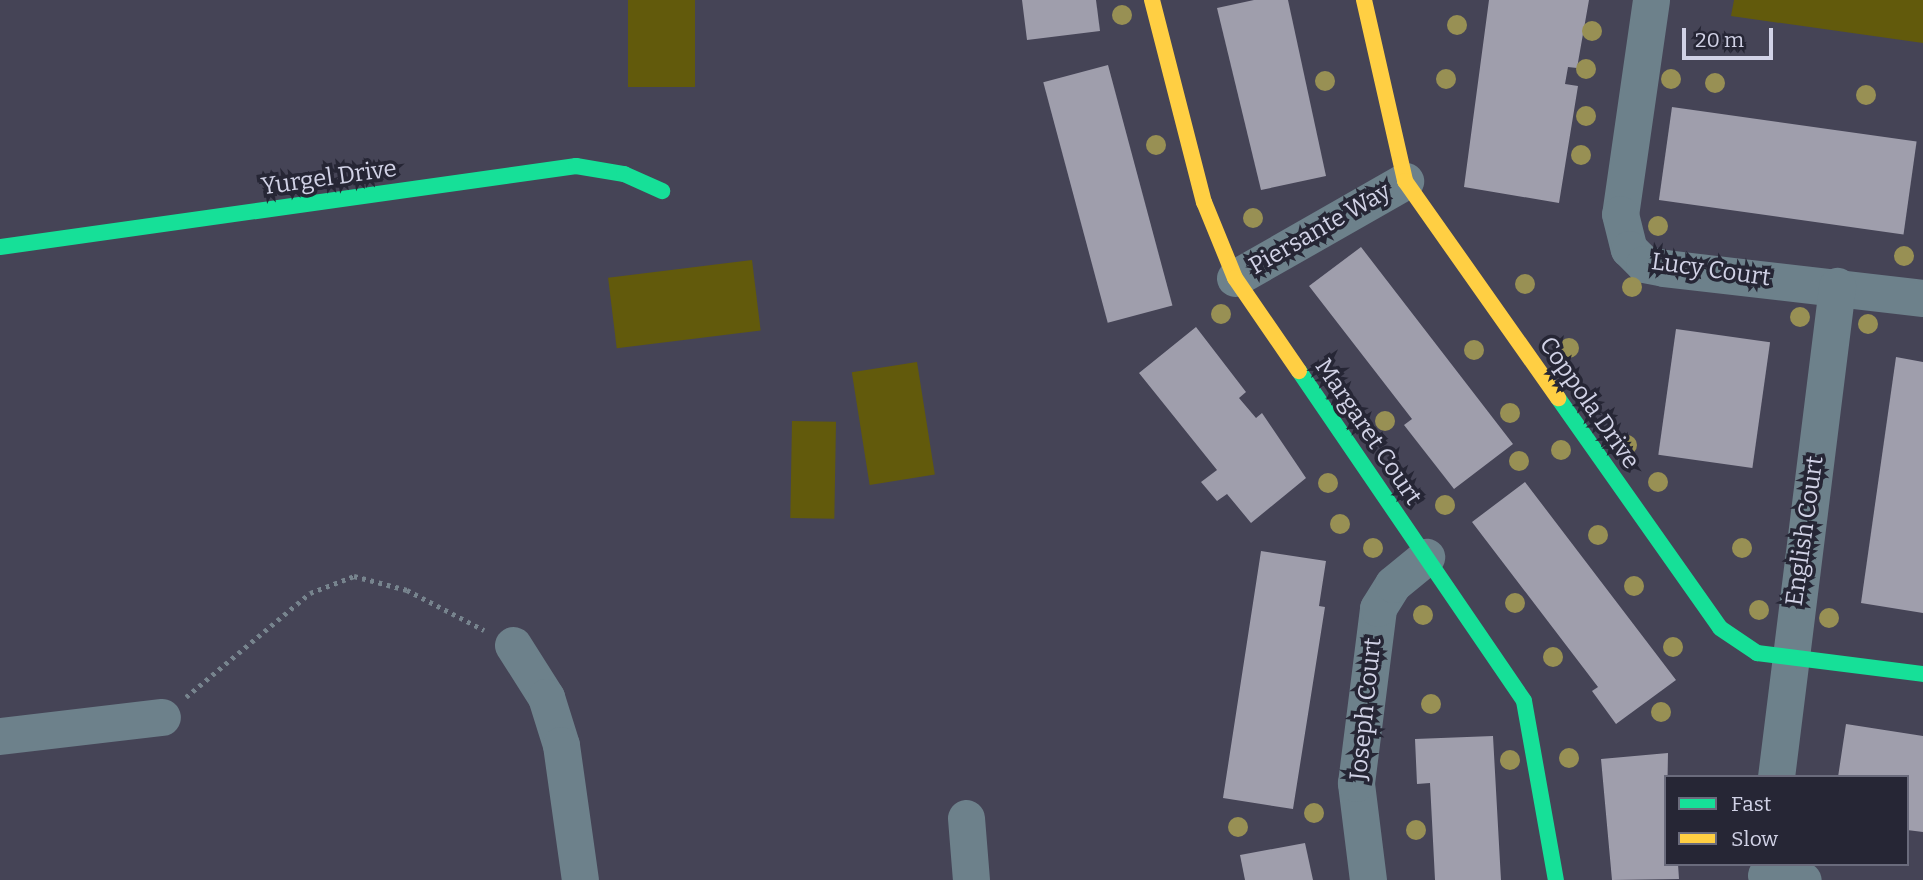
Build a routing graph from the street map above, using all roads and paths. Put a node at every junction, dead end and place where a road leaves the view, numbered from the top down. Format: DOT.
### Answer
graph roads {
  1 [pos="1152,0"];
  2 [pos="1364,0"];
  3 [pos="1651,0"];
  4 [pos="1405,180"];
  5 [pos="662,191"];
  6 [pos="0,247"];
  7 [pos="1235,278"];
  8 [pos="1837,286"];
  9 [pos="1923,298"];
  10 [pos="1426,557"];
  11 [pos="513,645"];
  12 [pos="1788,658"];
  13 [pos="1923,674"];
  14 [pos="162,717"];
  15 [pos="0,736"];
  16 [pos="1776,775"];
  17 [pos="965,818"];
  18 [pos="1764,873"];
  19 [pos="580,880"];
  20 [pos="971,880"];
  21 [pos="1368,880"];
  22 [pos="1556,880"];
  23 [pos="1803,880"];
  1 -- 7 [label="street, Margaret Court"];
  2 -- 4 [label="street, Coppola Drive"];
  3 -- 8 [label="street, Lucy Court"];
  4 -- 7 [label="street, Piersante Way"];
  4 -- 12 [label="street, Coppola Drive"];
  5 -- 6 [label="street, Yurgel Drive"];
  7 -- 10 [label="street, Margaret Court"];
  8 -- 9 [label="street, Lucy Court"];
  8 -- 12 [label="street, English Court"];
  10 -- 21 [label="street, Joseph Court"];
  10 -- 22 [label="street, Margaret Court"];
  11 -- 14 [label="path"];
  11 -- 19 [label="street"];
  12 -- 13 [label="street, Coppola Drive"];
  12 -- 16 [label="street, English Court"];
  14 -- 15 [label="street"];
  17 -- 20 [label="street"];
  18 -- 23 [label="street"];
}
